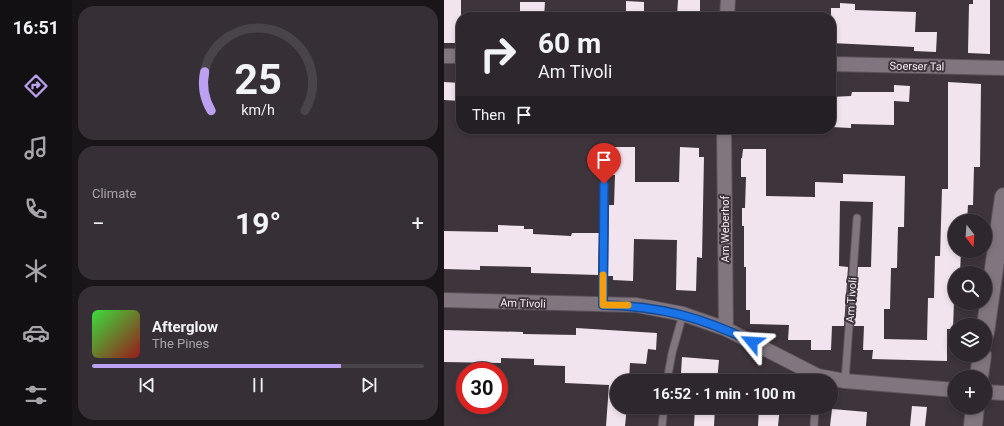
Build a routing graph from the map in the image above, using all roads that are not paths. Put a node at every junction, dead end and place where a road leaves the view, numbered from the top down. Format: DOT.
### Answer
graph roads {
  1 [pos="728,0"];
  2 [pos="727,12"];
  3 [pos="444,56"];
  4 [pos="456,56"];
  5 [pos="836,64"];
  6 [pos="1004,68"];
  7 [pos="724,134"];
  8 [pos="604,184"];
  9 [pos="1004,197"];
  10 [pos="856,218"];
  11 [pos="444,300"];
  12 [pos="603,305"];
  13 [pos="683,314"];
  14 [pos="987,318"];
  15 [pos="726,329"];
  16 [pos="668,374"];
  17 [pos="810,374"];
  18 [pos="838,380"];
  19 [pos="845,381"];
  20 [pos="948,389"];
  21 [pos="992,392"];
  22 [pos="1004,393"];
  23 [pos="663,414"];
  24 [pos="815,414"];
  25 [pos="974,414"];
  26 [pos="662,426"];
  27 [pos="814,426"];
  28 [pos="973,426"];
  1 -- 2 [label="street"];
  3 -- 4 [label="street"];
  5 -- 6 [label="street, Soerser Tal"];
  7 -- 15 [label="street, Am Weberhof"];
  8 -- 12 [label="lane"];
  9 -- 14 [label="street"];
  10 -- 19 [label="lane, Am Tivoli"];
  11 -- 12 [label="street, Am Tivoli"];
  12 -- 13 [label="street, Am Tivoli"];
  13 -- 15 [label="street, Am Tivoli"];
  13 -- 16 [label="lane"];
  15 -- 17 [label="street, Am Tivoli"];
  18 -- 19 [label="street, Am Tivoli"];
  19 -- 20 [label="street, Am Tivoli"];
  21 -- 22 [label="street"];
  23 -- 26 [label="lane"];
  24 -- 27 [label="lane"];
  25 -- 28 [label="street"];
}
